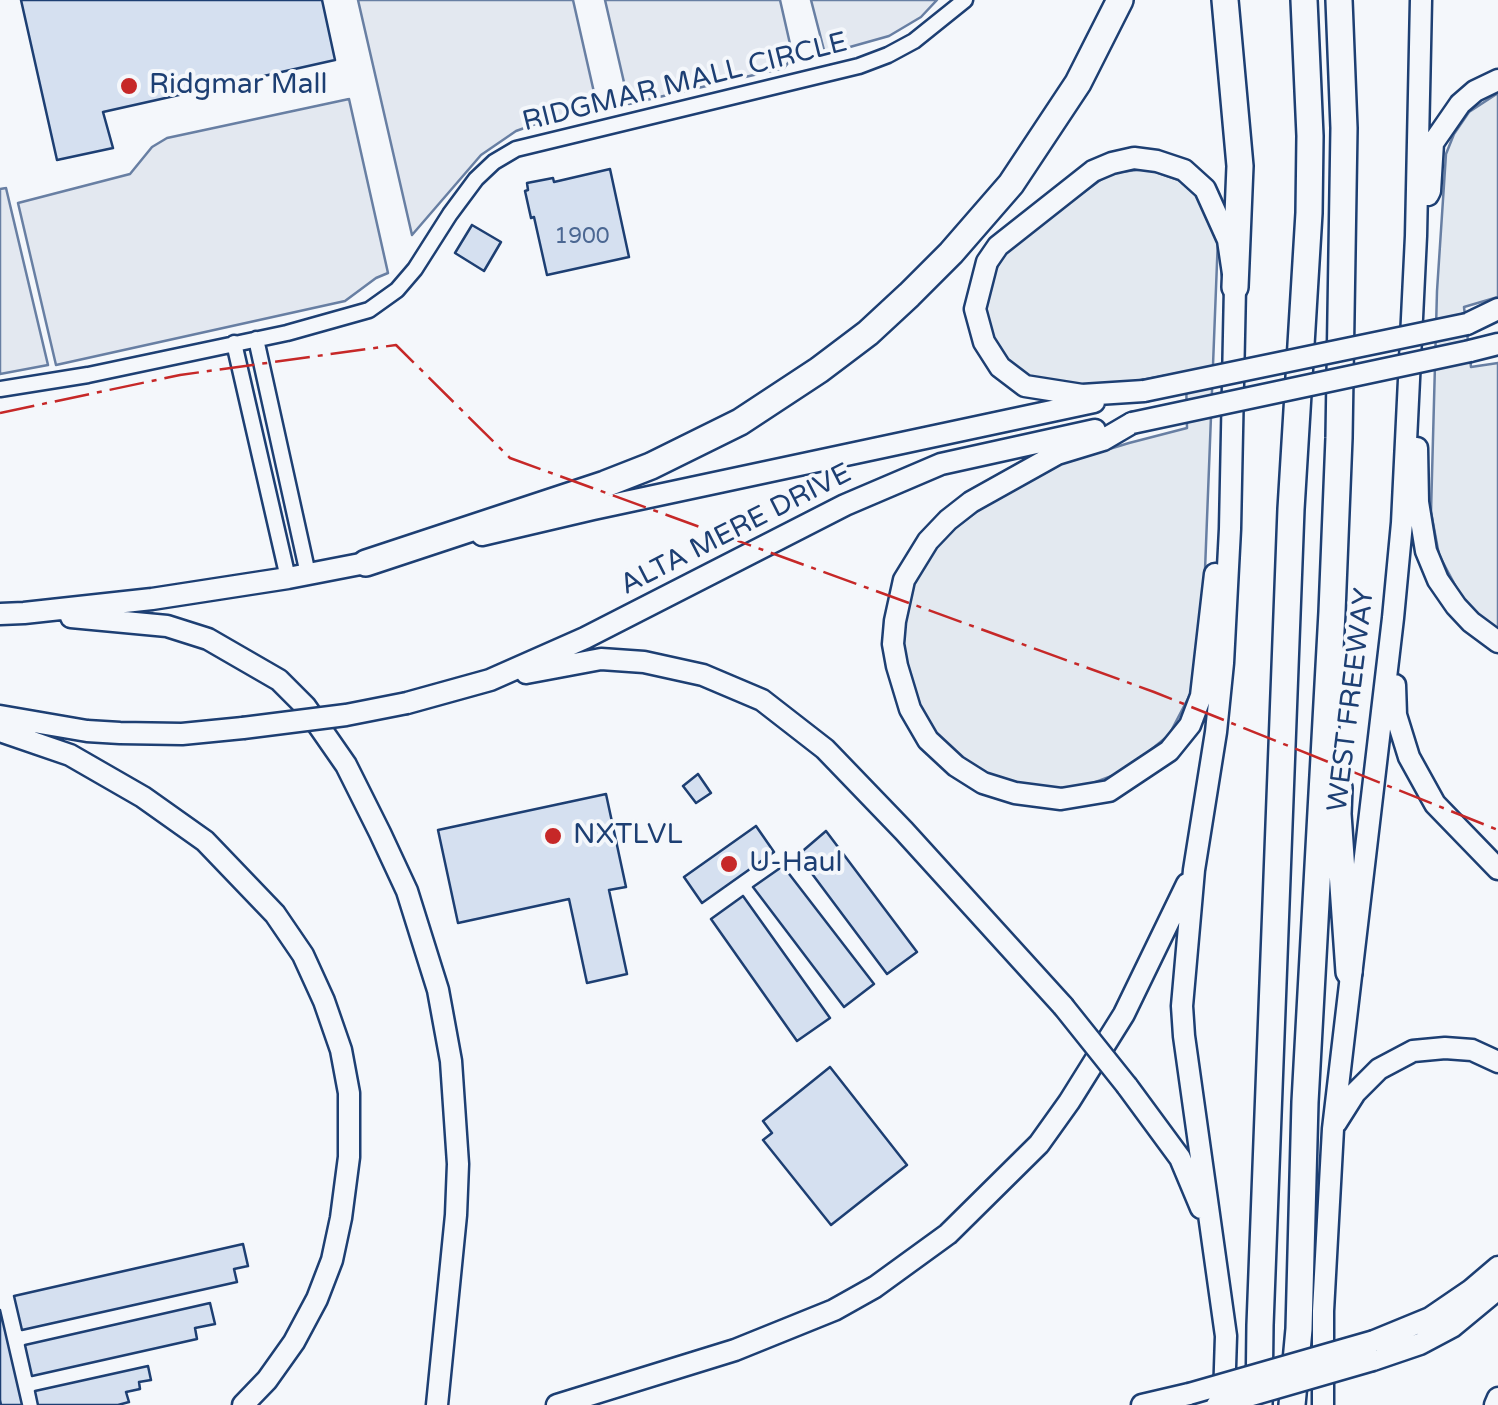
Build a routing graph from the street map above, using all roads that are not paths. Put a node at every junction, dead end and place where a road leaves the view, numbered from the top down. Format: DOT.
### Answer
graph roads {
  1 [pos="965,0"];
  2 [pos="1120,0"];
  3 [pos="1226,0"];
  4 [pos="1304,0"];
  5 [pos="1339,0"];
  6 [pos="1421,0"];
  7 [pos="1498,80"];
  8 [pos="1416,214"];
  9 [pos="1235,287"];
  10 [pos="1498,309"];
  11 [pos="1498,318"];
  12 [pos="1468,324"];
  13 [pos="256,339"];
  14 [pos="234,344"];
  15 [pos="1498,346"];
  16 [pos="0,389"];
  17 [pos="1144,392"];
  18 [pos="1406,412"];
  19 [pos="1132,423"];
  20 [pos="1230,529"];
  21 [pos="366,564"];
  22 [pos="298,576"];
  23 [pos="1332,612"];
  24 [pos="24,613"];
  25 [pos="0,614"];
  26 [pos="1393,618"];
  27 [pos="1498,642"];
  28 [pos="490,680"];
  29 [pos="0,716"];
  30 [pos="0,731"];
  31 [pos="1498,869"];
  32 [pos="1194,870"];
  33 [pos="1350,972"];
  34 [pos="1498,1062"];
  35 [pos="1333,1128"];
  36 [pos="1212,1232"];
  37 [pos="1498,1268"];
  38 [pos="1498,1289"];
  39 [pos="1373,1350"];
  40 [pos="1498,1398"];
  41 [pos="243,1405"];
  42 [pos="437,1405"];
  43 [pos="557,1405"];
  44 [pos="1142,1405"];
  45 [pos="1220,1405"];
  46 [pos="1259,1405"];
  47 [pos="1292,1405"];
  48 [pos="1323,1405"];
  49 [pos="1495,1405"];
  1 -- 13 [label="street, RIDGMAR MALL CIRCLE"];
  2 -- 21 [label="highway"];
  3 -- 9 [label="highway"];
  4 -- 46 [label="highway, WEST FREEWAY"];
  5 -- 23 [label="highway, WEST FREEWAY"];
  6 -- 8 [label="main road, WEST FREEWAY"];
  7 -- 8 [label="main road"];
  8 -- 18 [label="main road, WEST FREEWAY"];
  9 -- 17 [label="main road"];
  9 -- 20 [label="main road"];
  10 -- 12 [label="main road"];
  11 -- 12 [label="main road, ALTA MERE DRIVE"];
  12 -- 17 [label="main road, ALTA MERE DRIVE, bridge"];
  13 -- 14 [label="street, RIDGMAR MALL CIRCLE"];
  13 -- 22 [label="street"];
  14 -- 16 [label="street, RIDGMAR MALL CIRCLE"];
  14 -- 22 [label="street"];
  15 -- 19 [label="main road, ALTA MERE DRIVE, bridge"];
  17 -- 21 [label="main road, ALTA MERE DRIVE"];
  18 -- 26 [label="main road, WEST FREEWAY"];
  18 -- 27 [label="main road"];
  19 -- 20 [label="main road"];
  19 -- 28 [label="main road, ALTA MERE DRIVE"];
  20 -- 32 [label="main road"];
  21 -- 22 [label="main road, ALTA MERE DRIVE"];
  22 -- 24 [label="main road, ALTA MERE DRIVE"];
  23 -- 33 [label="highway"];
  23 -- 47 [label="highway, WEST FREEWAY"];
  24 -- 25 [label="main road, ALTA MERE DRIVE"];
  24 -- 42 [label="main road"];
  26 -- 31 [label="main road"];
  26 -- 33 [label="main road, WEST FREEWAY"];
  28 -- 29 [label="main road, ALTA MERE DRIVE, bridge"];
  28 -- 36 [label="main road, bridge"];
  30 -- 41 [label="main road"];
  32 -- 36 [label="main road"];
  32 -- 43 [label="main road"];
  33 -- 35 [label="main road, WEST FREEWAY"];
  34 -- 35 [label="main road"];
  35 -- 48 [label="main road, WEST FREEWAY"];
  36 -- 45 [label="main road"];
  37 -- 39 [label="main road"];
  38 -- 39 [label="main road"];
  39 -- 44 [label="main road, bridge"];
  39 -- 45 [label="main road, bridge"];
  40 -- 49 [label="main road"];
}
